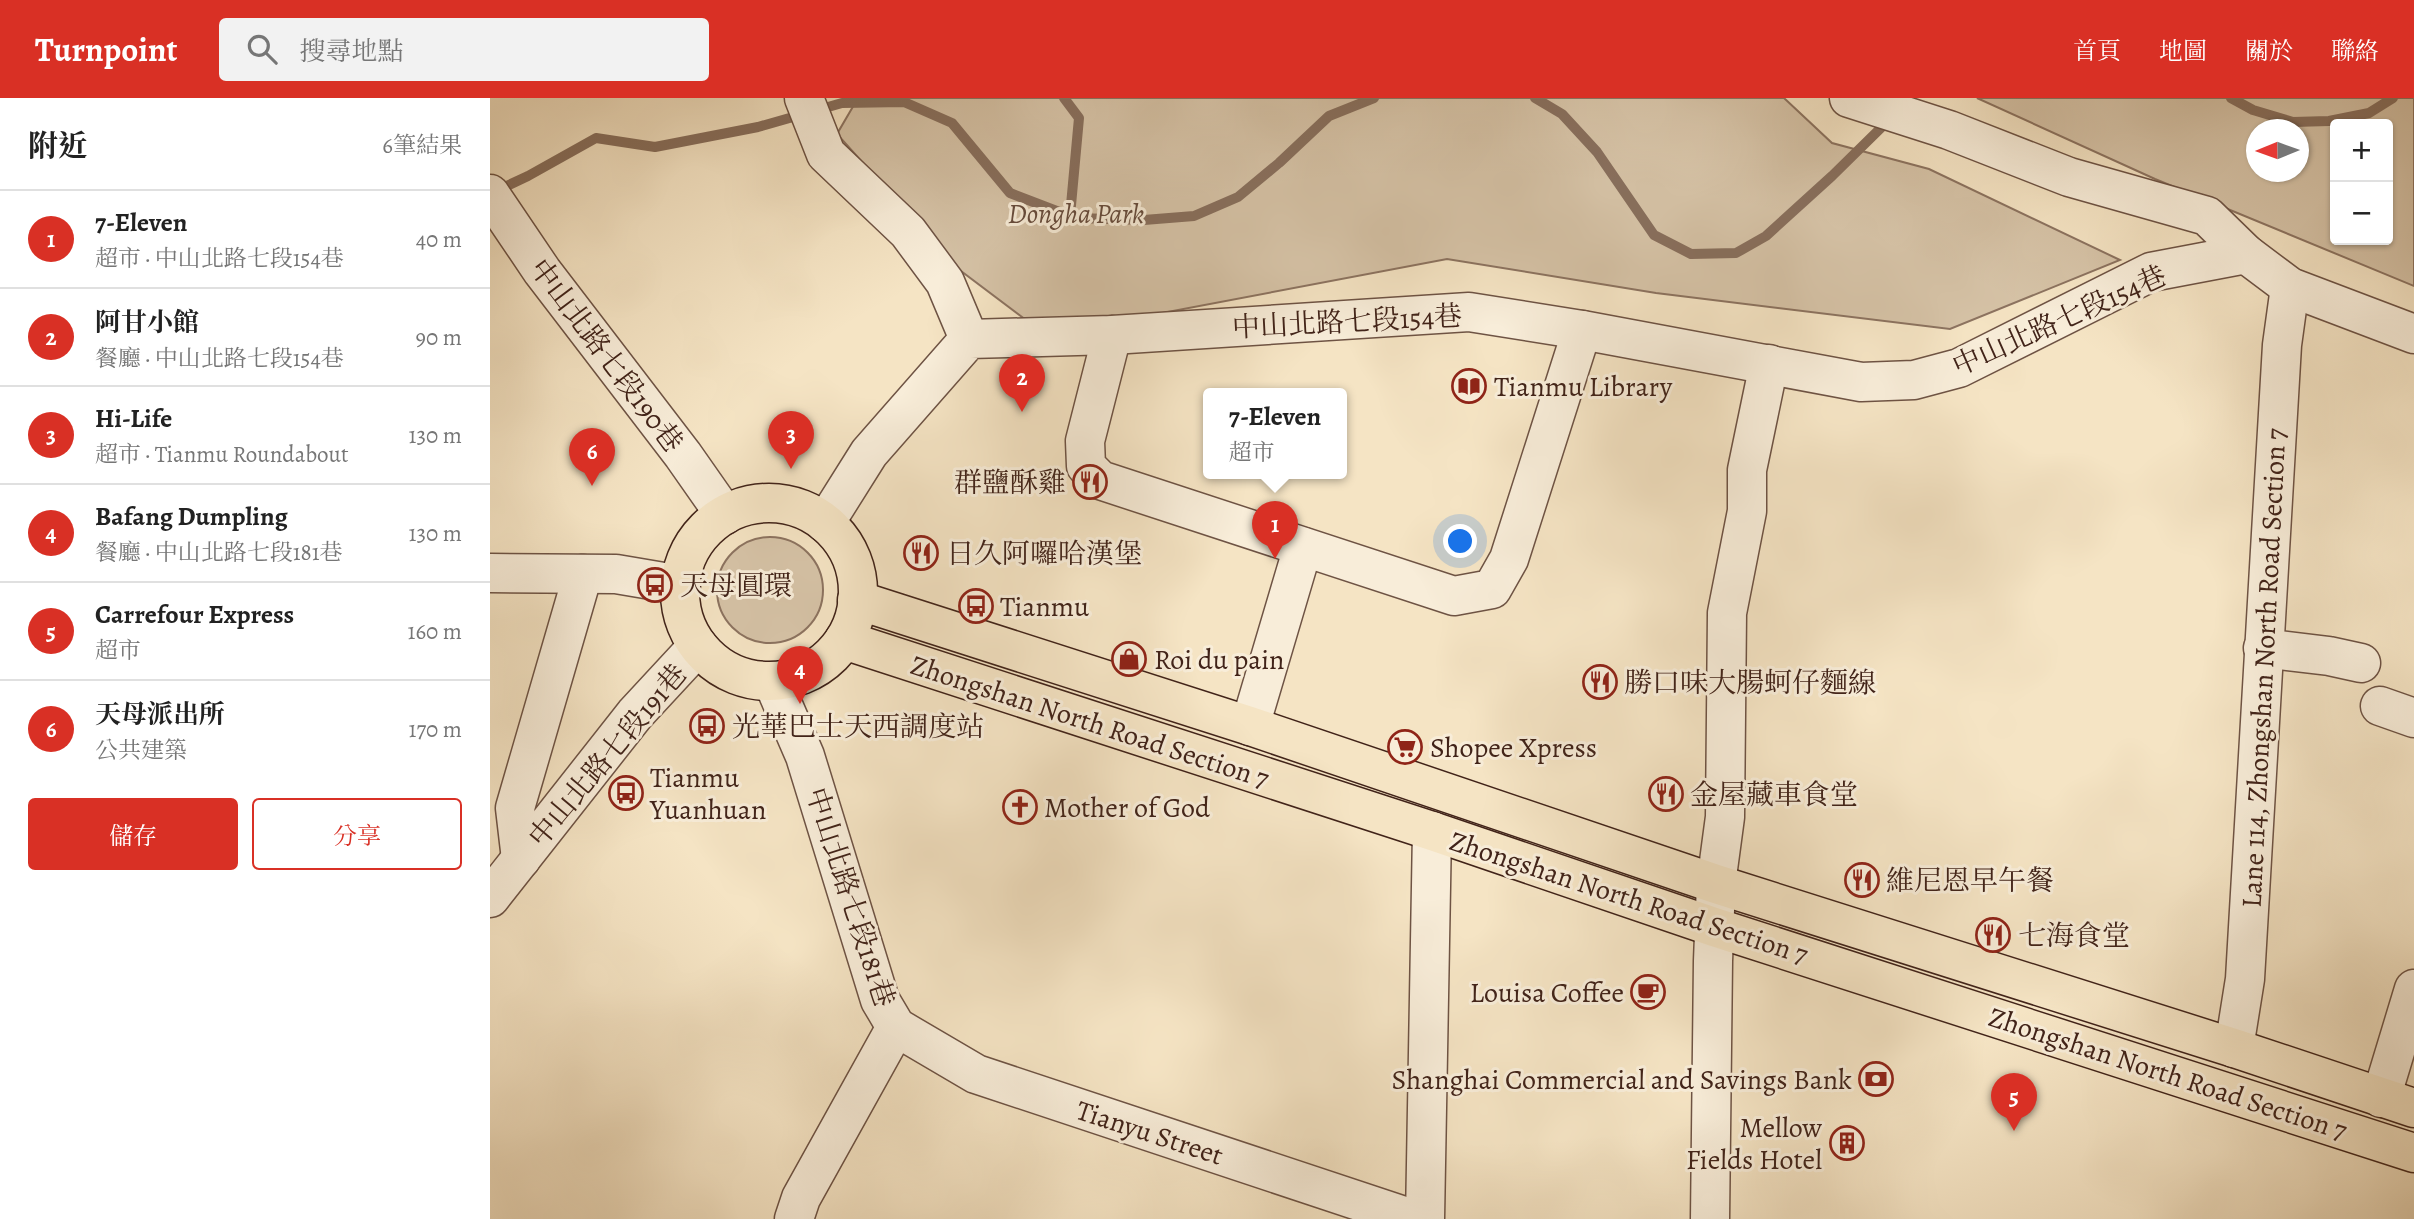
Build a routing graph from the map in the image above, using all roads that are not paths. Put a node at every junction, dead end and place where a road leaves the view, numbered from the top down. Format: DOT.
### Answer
graph roads {
  1 [pos="804,98"];
  2 [pos="1849,98"];
  3 [pos="490,194"];
  4 [pos="2246,254"];
  5 [pos="2290,287"];
  6 [pos="1582,330"];
  7 [pos="2414,334"];
  8 [pos="1112,335"];
  9 [pos="969,339"];
  10 [pos="1769,364"];
  11 [pos="725,515"];
  12 [pos="825,523"];
  13 [pos="1303,547"];
  14 [pos="490,573"];
  15 [pos="583,574"];
  16 [pos="681,585"];
  17 [pos="858,600"];
  18 [pos="844,640"];
  19 [pos="698,646"];
  20 [pos="2263,648"];
  21 [pos="2361,663"];
  22 [pos="773,681"];
  23 [pos="1250,726"];
  24 [pos="1432,831"];
  25 [pos="520,859"];
  26 [pos="1716,884"];
  27 [pos="490,898"];
  28 [pos="1714,927"];
  29 [pos="2414,989"];
  30 [pos="896,1027"];
  31 [pos="2234,1048"];
  32 [pos="2397,1103"];
  33 [pos="2414,1153"];
  34 [pos="794,1219"];
  35 [pos="1413,1219"];
  36 [pos="1424,1219"];
  37 [pos="1710,1219"];
  1 -- 9 [label="street"];
  2 -- 4 [label="street"];
  3 -- 11 [label="street, 中山北路七段190巷"];
  4 -- 5 [label="street"];
  4 -- 10 [label="street, 中山北路七段154巷"];
  5 -- 7 [label="street"];
  5 -- 20 [label="street, Lane 114, Zhongshan North Road Section 7"];
  6 -- 8 [label="street, 中山北路七段154巷"];
  6 -- 10 [label="street, 中山北路七段154巷"];
  6 -- 13 [label="street"];
  8 -- 9 [label="street, 中山北路七段154巷"];
  8 -- 13 [label="street"];
  9 -- 12 [label="street"];
  10 -- 26 [label="street"];
  11 -- 12 [label="main road"];
  11 -- 16 [label="main road"];
  12 -- 17 [label="main road"];
  13 -- 23 [label="street"];
  14 -- 15 [label="street"];
  15 -- 16 [label="street"];
  15 -- 25 [label="street"];
  16 -- 19 [label="main road"];
  17 -- 18 [label="main road"];
  17 -- 23 [label="main road, Zhongshan North Road Section 7"];
  18 -- 22 [label="main road"];
  18 -- 24 [label="main road, Zhongshan North Road Section 7"];
  19 -- 22 [label="main road"];
  19 -- 25 [label="street, 中山北路七段191巷"];
  20 -- 21 [label="street"];
  20 -- 31 [label="street, Lane 114, Zhongshan North Road Section 7"];
  22 -- 30 [label="street, 中山北路七段181巷"];
  23 -- 26 [label="main road, Zhongshan North Road Section 7"];
  24 -- 28 [label="main road, Zhongshan North Road Section 7"];
  24 -- 36 [label="street"];
  25 -- 27 [label="street, 中山北路七段191巷"];
  26 -- 28 [label="street"];
  26 -- 31 [label="main road, Zhongshan North Road Section 7"];
  28 -- 33 [label="main road, Zhongshan North Road Section 7"];
  28 -- 37 [label="street"];
  29 -- 32 [label="street"];
  30 -- 34 [label="street, 中山北路七段181巷"];
  30 -- 35 [label="street, Tianyu Street"];
  31 -- 32 [label="main road, Zhongshan North Road Section 7"];
}
